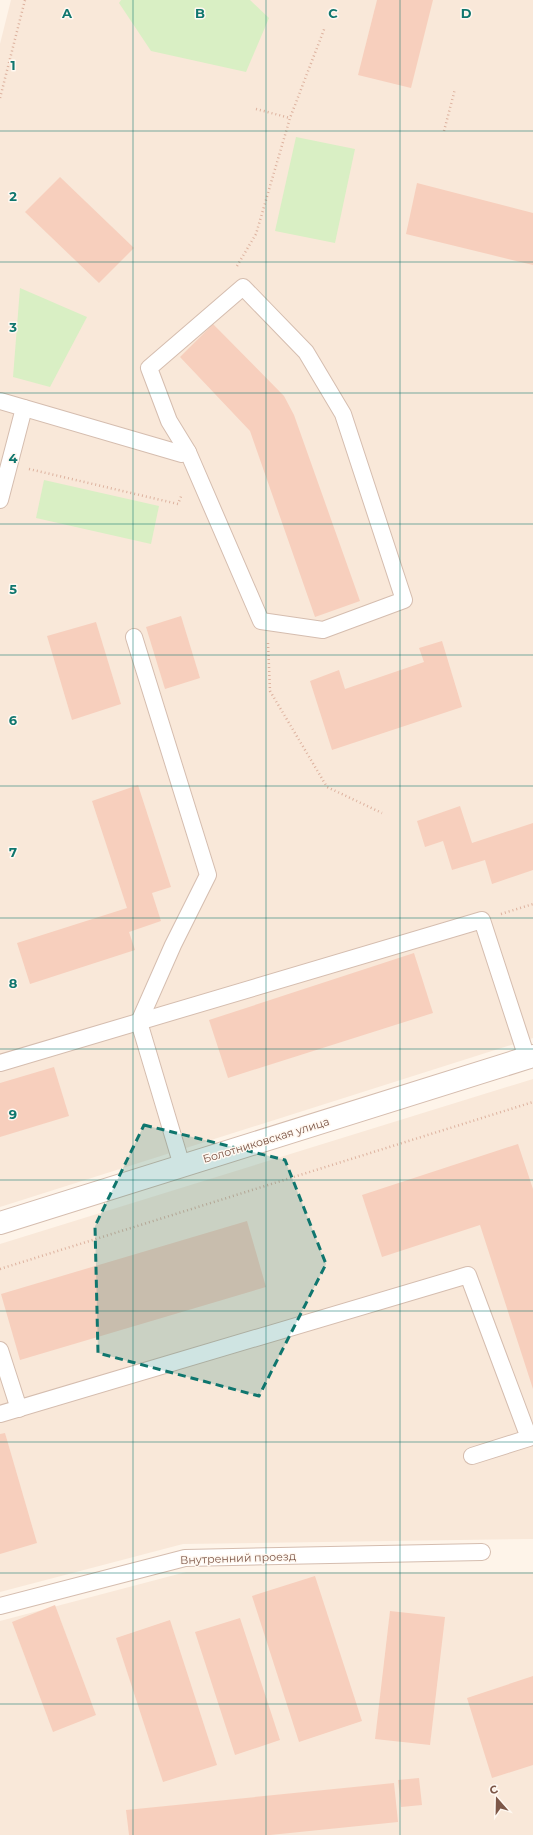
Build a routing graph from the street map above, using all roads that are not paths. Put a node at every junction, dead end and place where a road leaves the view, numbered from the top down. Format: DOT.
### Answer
graph roads {
  1 [pos="0,401"];
  2 [pos="24,408"];
  3 [pos="191,459"];
  4 [pos="0,500"];
  5 [pos="134,637"];
  6 [pos="139,1022"];
  7 [pos="530,1057"];
  8 [pos="0,1063"];
  9 [pos="182,1166"];
  10 [pos="0,1223"];
  11 [pos="0,1350"];
  12 [pos="19,1409"];
  13 [pos="0,1414"];
  14 [pos="472,1456"];
  15 [pos="482,1552"];
  16 [pos="0,1606"];
  1 -- 2 [label="lane"];
  2 -- 3 [label="lane"];
  2 -- 4 [label="lane"];
  3 -- 3 [label="lane"];
  5 -- 6 [label="lane"];
  6 -- 7 [label="lane"];
  6 -- 8 [label="lane"];
  6 -- 9 [label="lane"];
  7 -- 9 [label="street, Болотниковская улица"];
  9 -- 10 [label="street, Болотниковская улица"];
  11 -- 12 [label="lane"];
  12 -- 13 [label="lane"];
  12 -- 14 [label="lane"];
  15 -- 16 [label="lane, Внутренний проезд"];
}
